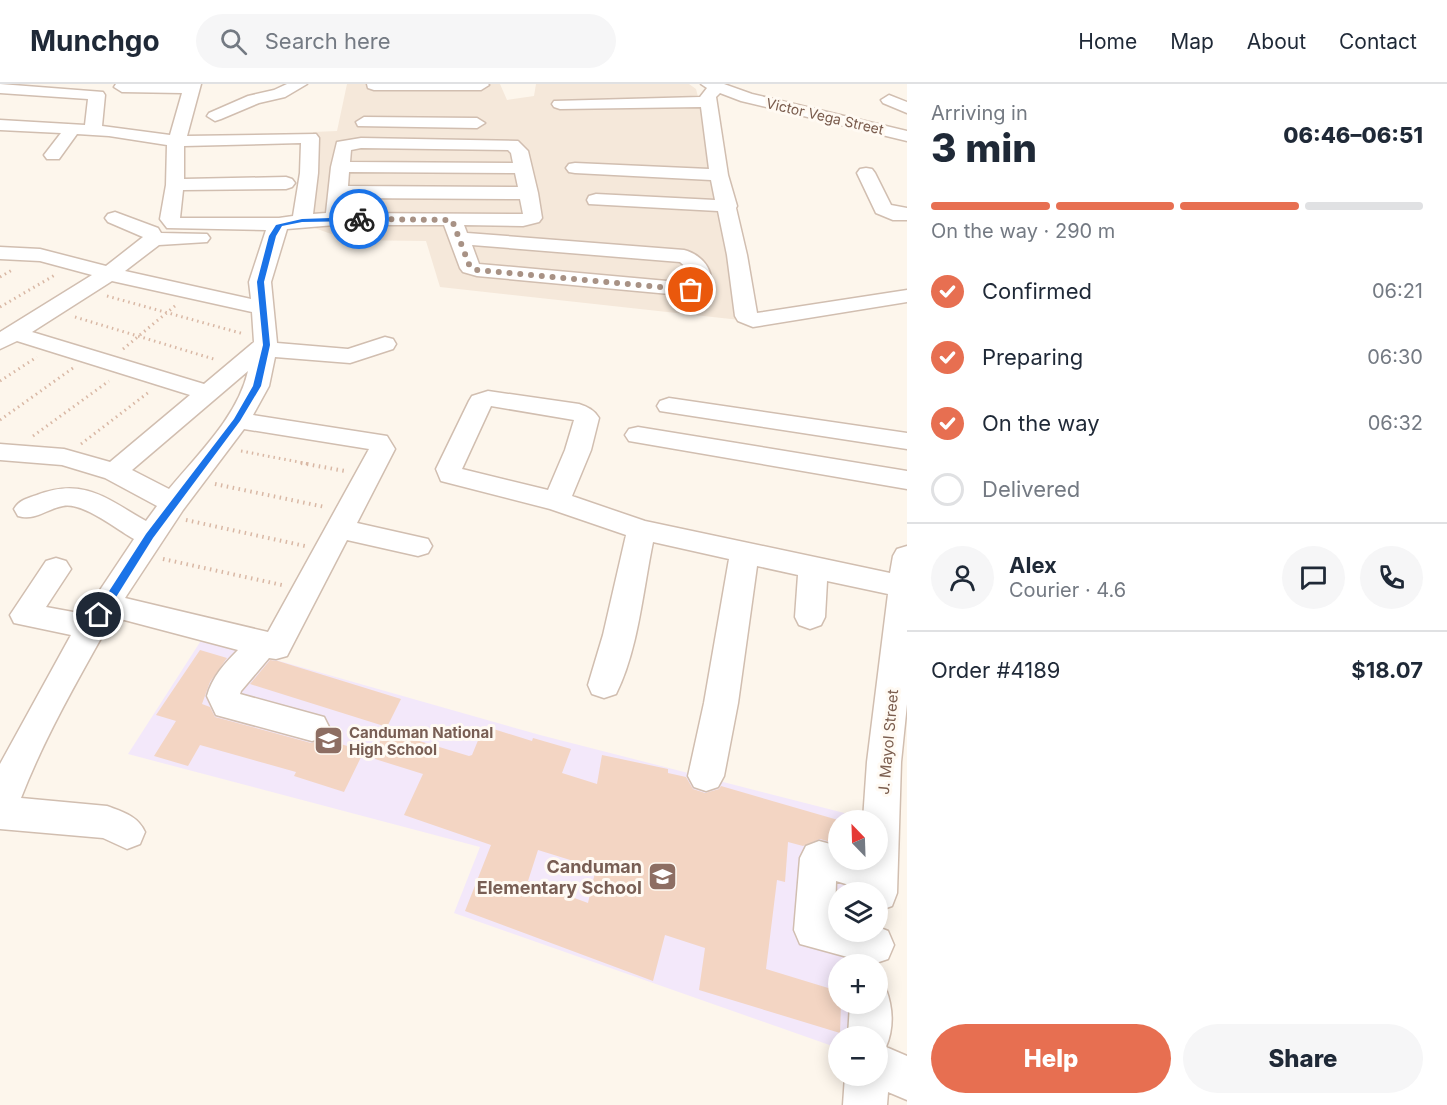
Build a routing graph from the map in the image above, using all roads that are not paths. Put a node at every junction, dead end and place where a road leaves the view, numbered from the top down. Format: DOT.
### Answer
graph roads {
  1 [pos="299,84"];
  2 [pos="374,84"];
  3 [pos="481,84"];
  4 [pos="192,86"];
  5 [pos="0,88"];
  6 [pos="122,90"];
  7 [pos="711,91"];
  8 [pos="889,100"];
  9 [pos="560,104"];
  10 [pos="907,108"];
  11 [pos="367,111"];
  12 [pos="214,116"];
  13 [pos="477,123"];
  14 [pos="0,125"];
  15 [pos="105,127"];
  16 [pos="72,130"];
  17 [pos="903,130"];
  18 [pos="177,141"];
  19 [pos="361,143"];
  20 [pos="477,144"];
  21 [pos="53,155"];
  22 [pos="340,167"];
  23 [pos="523,168"];
  24 [pos="575,168"];
  25 [pos="866,173"];
  26 [pos="719,175"];
  27 [pos="286,183"];
  28 [pos="175,185"];
  29 [pos="338,192"];
  30 [pos="529,193"];
  31 [pos="596,200"];
  32 [pos="728,206"];
  33 [pos="907,214"];
  34 [pos="115,218"];
  35 [pos="304,223"];
  36 [pos="456,229"];
  37 [pos="154,239"];
  38 [pos="0,253"];
  39 [pos="109,274"];
  40 [pos="907,296"];
  41 [pos="264,308"];
  42 [pos="6,338"];
  43 [pos="385,344"];
  44 [pos="266,345"];
  45 [pos="208,393"];
  46 [pos="669,406"];
  47 [pos="238,420"];
  48 [pos="638,435"];
  49 [pos="907,441"];
  50 [pos="5,452"];
  51 [pos="114,472"];
  52 [pos="907,480"];
  53 [pos="557,501"];
  54 [pos="28,509"];
  55 [pos="157,527"];
  56 [pos="338,530"];
  57 [pos="641,530"];
  58 [pos="418,546"];
  59 [pos="745,551"];
  60 [pos="813,567"];
  61 [pos="56,569"];
  62 [pos="905,571"];
  63 [pos="99,615"];
  64 [pos="810,617"];
  65 [pos="263,644"];
  66 [pos="604,685"];
  67 [pos="312,727"];
  68 [pos="706,776"];
  69 [pos="0,806"];
  70 [pos="0,813"];
  71 [pos="128,832"];
  72 [pos="873,882"];
  73 [pos="878,882"];
  74 [pos="828,934"];
  75 [pos="856,942"];
  76 [pos="874,947"];
  77 [pos="888,1069"];
  78 [pos="907,1078"];
  79 [pos="866,1086"];
  80 [pos="865,1105"];
  1 -- 12 [label="street"];
  2 -- 3 [label="street"];
  2 -- 11 [label="street"];
  3 -- 13 [label="street"];
  4 -- 6 [label="street"];
  4 -- 18 [label="street"];
  5 -- 15 [label="street"];
  7 -- 9 [label="street, Victor Vega Street"];
  7 -- 17 [label="street, Victor Vega Street"];
  7 -- 26 [label="street"];
  8 -- 10 [label="street"];
  11 -- 13 [label="street"];
  11 -- 19 [label="street"];
  13 -- 20 [label="street"];
  14 -- 16 [label="street"];
  15 -- 16 [label="street"];
  15 -- 18 [label="street"];
  16 -- 21 [label="street"];
  18 -- 28 [label="street"];
  18 -- 35 [label="street"];
  19 -- 20 [label="street"];
  19 -- 22 [label="street"];
  20 -- 23 [label="street"];
  22 -- 23 [label="street"];
  22 -- 29 [label="street"];
  23 -- 30 [label="street"];
  24 -- 26 [label="street"];
  25 -- 33 [label="street"];
  26 -- 32 [label="street"];
  27 -- 28 [label="street"];
  28 -- 35 [label="street"];
  29 -- 30 [label="street"];
  29 -- 35 [label="street"];
  30 -- 36 [label="street"];
  31 -- 32 [label="street"];
  32 -- 40 [label="street"];
  34 -- 37 [label="street"];
  35 -- 36 [label="street"];
  35 -- 37 [label="street"];
  35 -- 41 [label="street"];
  36 -- 36 [label="street"];
  37 -- 39 [label="street"];
  38 -- 39 [label="street"];
  39 -- 41 [label="street"];
  39 -- 42 [label="street"];
  41 -- 44 [label="street"];
  42 -- 45 [label="street"];
  43 -- 44 [label="street"];
  44 -- 45 [label="street"];
  44 -- 47 [label="street"];
  45 -- 51 [label="street"];
  46 -- 49 [label="street"];
  47 -- 55 [label="street"];
  47 -- 56 [label="street"];
  48 -- 52 [label="street"];
  50 -- 51 [label="street"];
  51 -- 55 [label="street"];
  53 -- 53 [label="street"];
  53 -- 57 [label="street"];
  54 -- 55 [label="street"];
  55 -- 63 [label="street"];
  56 -- 58 [label="street"];
  56 -- 65 [label="street"];
  57 -- 59 [label="street"];
  57 -- 66 [label="street"];
  59 -- 60 [label="street"];
  59 -- 68 [label="street"];
  60 -- 62 [label="street"];
  60 -- 64 [label="street"];
  61 -- 63 [label="street"];
  62 -- 73 [label="street, J. Mayol Street"];
  63 -- 65 [label="street"];
  63 -- 69 [label="street"];
  65 -- 67 [label="street"];
  70 -- 71 [label="street"];
  72 -- 74 [label="street"];
  75 -- 76 [label="street"];
  77 -- 78 [label="street"];
  79 -- 80 [label="street"];
}
